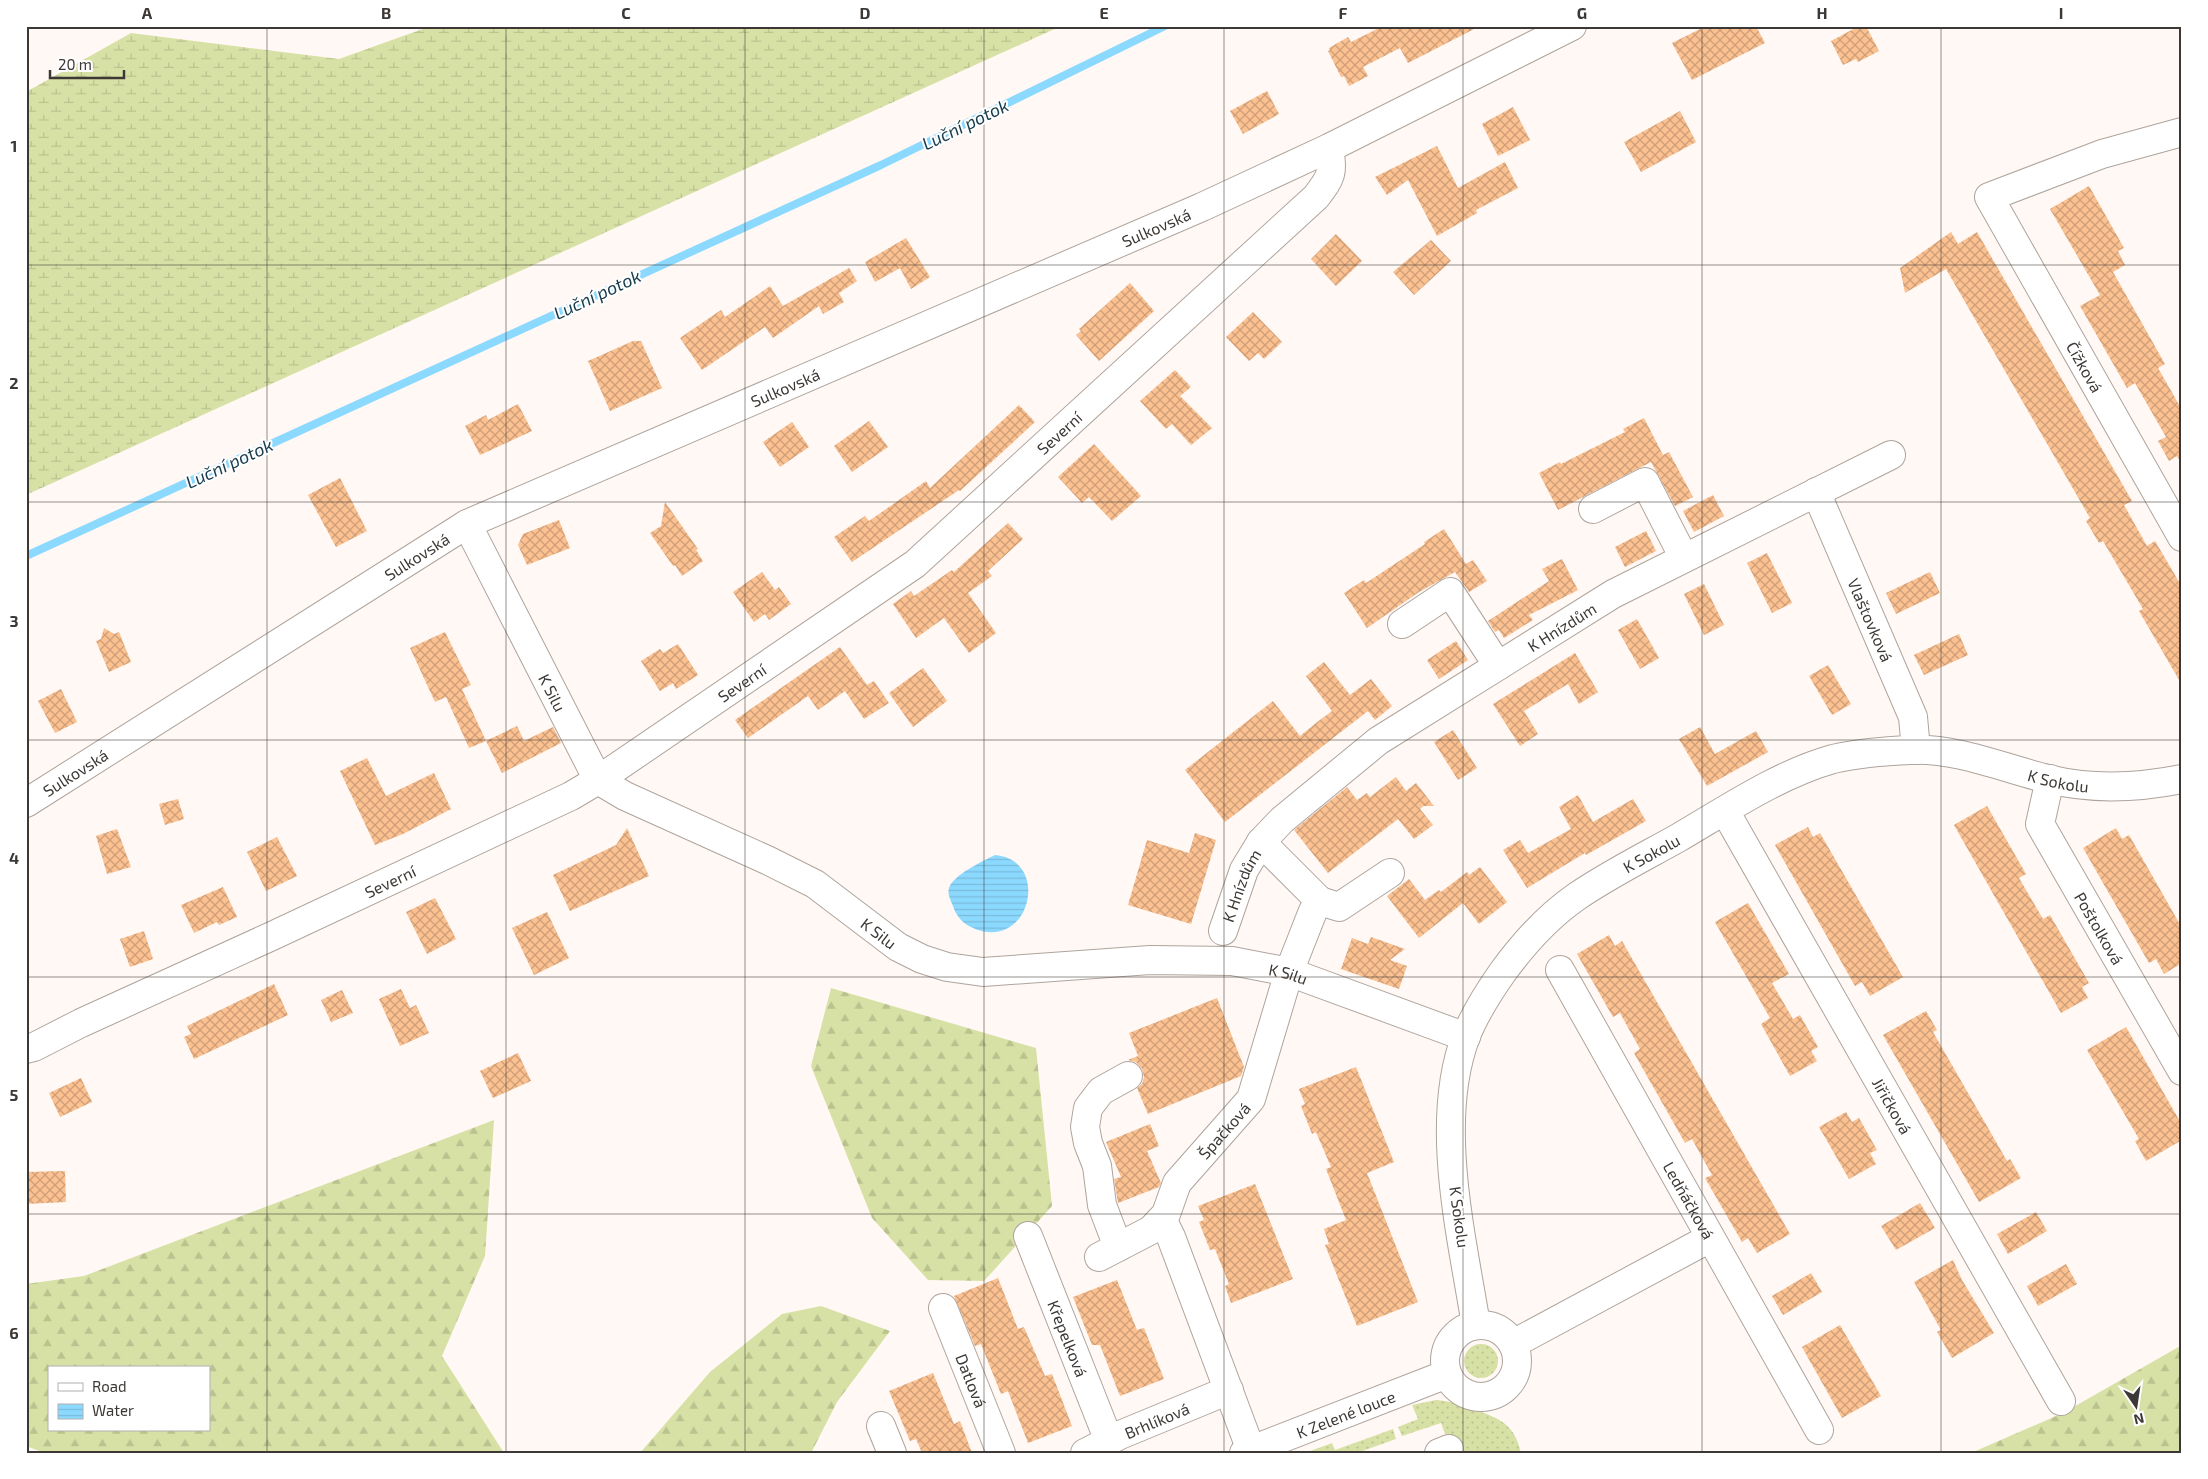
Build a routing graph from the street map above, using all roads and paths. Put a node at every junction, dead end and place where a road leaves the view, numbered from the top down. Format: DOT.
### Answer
graph roads {
  1 [pos="1572,26"];
  2 [pos="2182,132"];
  3 [pos="1328,148"];
  4 [pos="1891,455"];
  5 [pos="1816,492"];
  6 [pos="1593,509"];
  7 [pos="467,524"];
  8 [pos="2182,537"];
  9 [pos="1684,558"];
  10 [pos="1402,624"];
  11 [pos="1498,666"];
  12 [pos="1916,750"];
  13 [pos="2182,779"];
  14 [pos="598,780"];
  15 [pos="2050,780"];
  16 [pos="26,803"];
  17 [pos="1725,810"];
  18 [pos="1261,842"];
  19 [pos="1390,873"];
  20 [pos="1320,902"];
  21 [pos="1223,932"];
  22 [pos="1560,970"];
  23 [pos="1289,972"];
  24 [pos="1466,1037"];
  25 [pos="26,1049"];
  26 [pos="2182,1071"];
  27 [pos="1128,1076"];
  28 [pos="1159,1222"];
  29 [pos="1028,1236"];
  30 [pos="1710,1238"];
  31 [pos="944,1308"];
  32 [pos="1476,1325"];
  33 [pos="1513,1344"];
  34 [pos="1447,1374"];
  35 [pos="1229,1390"];
  36 [pos="2060,1401"];
  37 [pos="881,1426"];
  38 [pos="1819,1430"];
  39 [pos="1097,1447"];
  40 [pos="1249,1452"];
  41 [pos="892,1453"];
  42 [pos="1001,1453"];
  1 -- 3 [label="street, Sulkovská"];
  2 -- 8 [label="street, Čížková"];
  3 -- 7 [label="street, Sulkovská"];
  3 -- 14 [label="street, Severní"];
  4 -- 5 [label="street, K Hnízdům"];
  5 -- 9 [label="street, K Hnízdům"];
  5 -- 12 [label="street, Vlaštovková"];
  6 -- 9 [label="street"];
  7 -- 14 [label="street, K Silu"];
  7 -- 16 [label="street, Sulkovská"];
  9 -- 11 [label="street, K Hnízdům"];
  10 -- 11 [label="street"];
  11 -- 18 [label="street, K Hnízdům"];
  12 -- 15 [label="street, K Sokolu"];
  12 -- 17 [label="street, K Sokolu"];
  13 -- 15 [label="street, K Sokolu"];
  14 -- 23 [label="street, K Silu"];
  14 -- 25 [label="street, Severní"];
  15 -- 26 [label="street, Poštolková"];
  17 -- 24 [label="street, K Sokolu"];
  17 -- 36 [label="street, Jiřičková"];
  18 -- 20 [label="street, K Hnízdům"];
  18 -- 21 [label="street, K Hnízdům"];
  19 -- 20 [label="street"];
  20 -- 23 [label="street"];
  22 -- 30 [label="street, Ledňáčková"];
  23 -- 24 [label="street, K Silu"];
  23 -- 28 [label="street, Špačková"];
  24 -- 32 [label="street, K Sokolu"];
  27 -- 28 [label="street, Špačková"];
  28 -- 35 [label="street"];
  29 -- 39 [label="street, Křepelková"];
  30 -- 33 [label="street"];
  30 -- 38 [label="street, Ledňáčková"];
  31 -- 42 [label="street, Datlová"];
  32 -- 33 [label="street"];
  32 -- 34 [label="street"];
  33 -- 34 [label="street"];
  34 -- 40 [label="street, K Zelené louce"];
  35 -- 39 [label="street, Brhlíková"];
  35 -- 40 [label="street"];
  37 -- 41 [label="street"];
}
